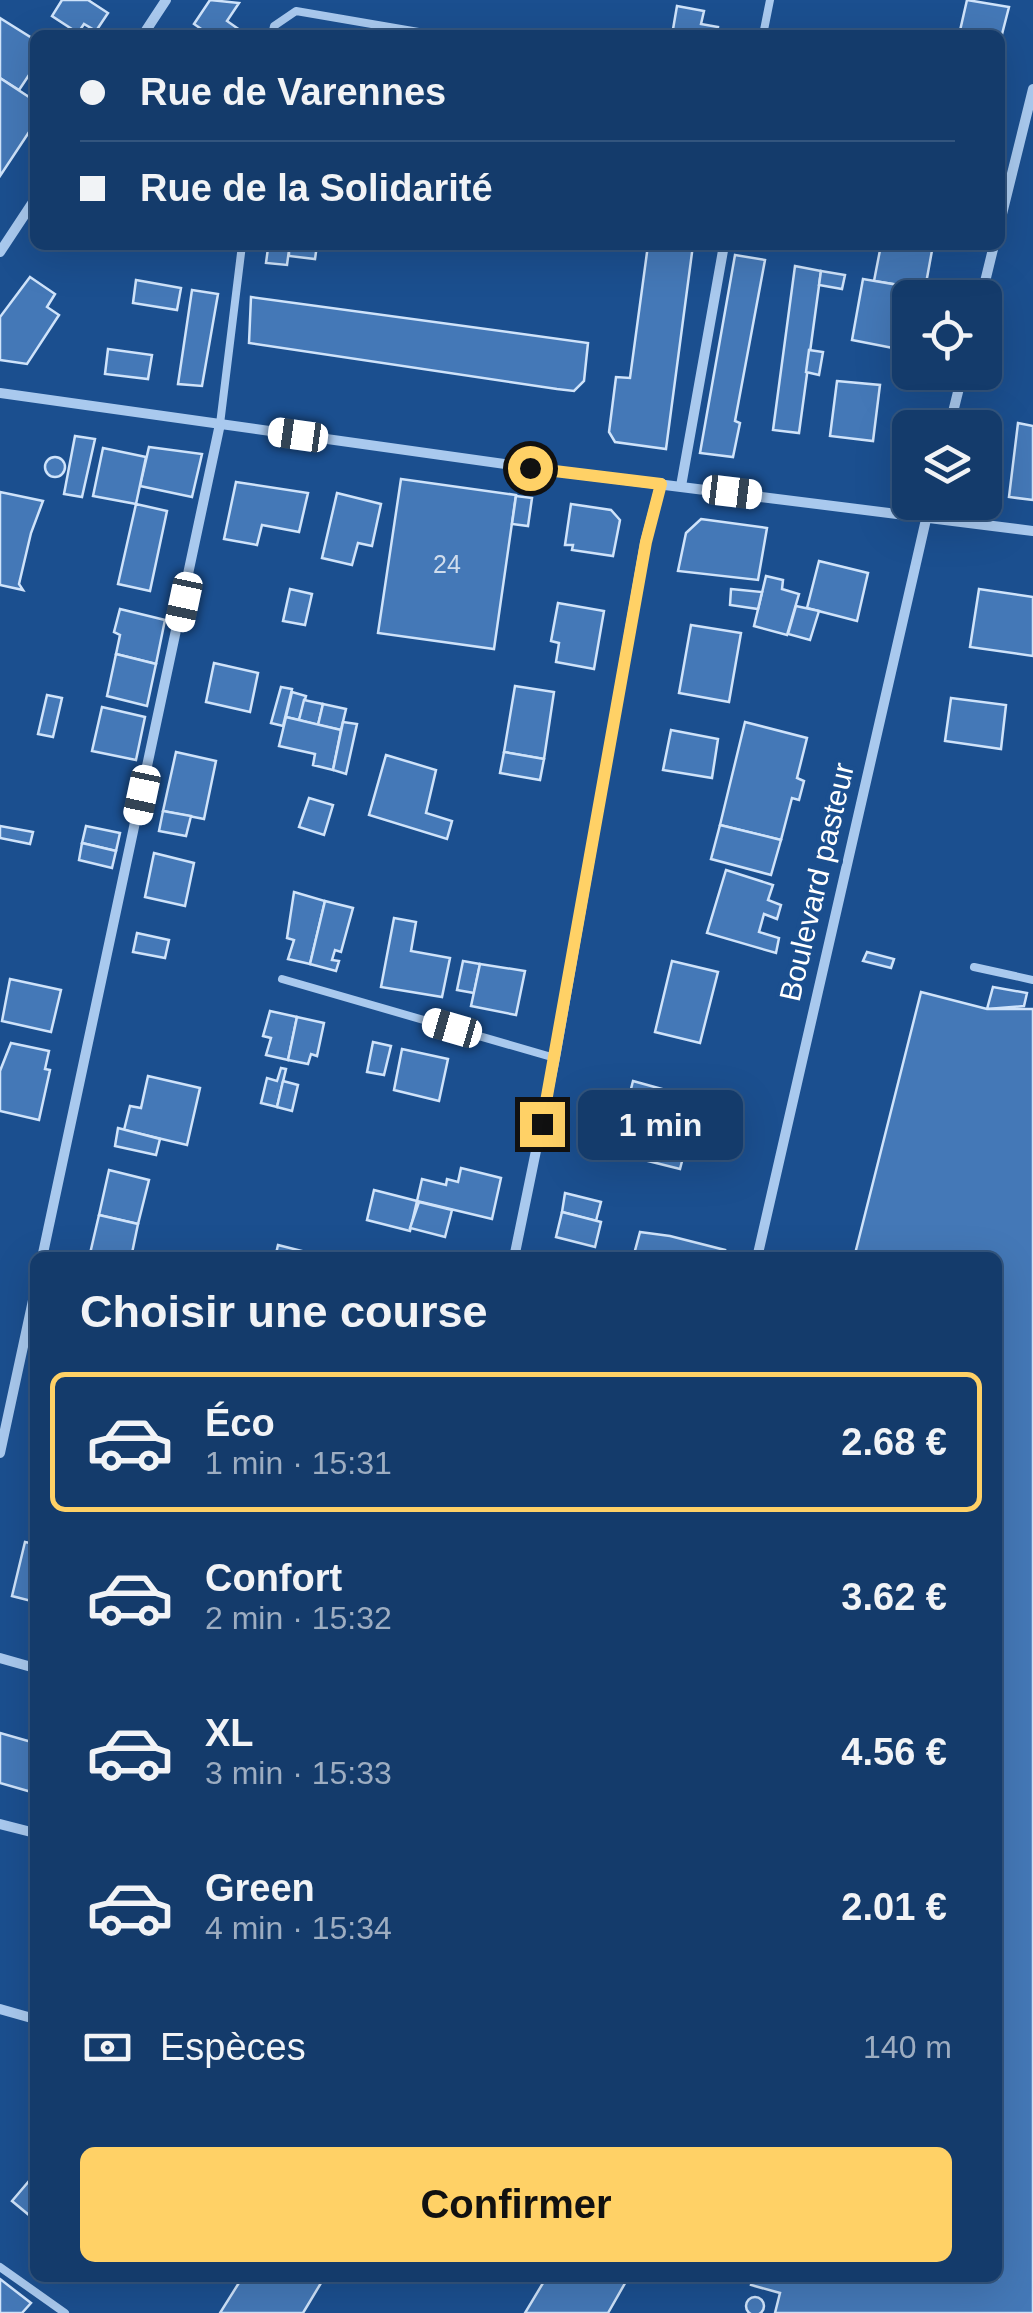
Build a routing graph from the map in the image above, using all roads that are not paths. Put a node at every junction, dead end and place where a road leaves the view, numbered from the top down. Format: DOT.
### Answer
graph roads {
  1 [pos="166,0"];
  2 [pos="770,0"];
  3 [pos="145,30"];
  4 [pos="273,30"];
  5 [pos="407,30"];
  6 [pos="764,30"];
  7 [pos="1033,89"];
  8 [pos="1005,202"];
  9 [pos="30,207"];
  10 [pos="241,250"];
  11 [pos="723,250"];
  12 [pos="993,250"];
  13 [pos="0,252"];
  14 [pos="985,280"];
  15 [pos="0,392"];
  16 [pos="220,424"];
  17 [pos="661,484"];
  18 [pos="681,486"];
  19 [pos="892,514"];
  20 [pos="926,520"];
  21 [pos="942,520"];
  22 [pos="1033,531"];
  23 [pos="974,967"];
  24 [pos="282,979"];
  25 [pos="1033,980"];
  26 [pos="555,1058"];
  27 [pos="43,1252"];
  28 [pos="515,1252"];
  29 [pos="758,1252"];
  30 [pos="30,1314"];
  31 [pos="0,1452"];
  32 [pos="0,1658"];
  33 [pos="30,1667"];
  34 [pos="0,1824"];
  35 [pos="30,1832"];
  36 [pos="0,2009"];
  37 [pos="30,2017"];
  38 [pos="0,2267"];
  39 [pos="65,2313"];
  1 -- 3 [label="street"];
  2 -- 6 [label="lane"];
  4 -- 5 [label="lane"];
  7 -- 8 [label="street"];
  9 -- 13 [label="street"];
  10 -- 16 [label="lane"];
  11 -- 18 [label="street"];
  12 -- 14 [label="street"];
  15 -- 16 [label="street"];
  16 -- 17 [label="street"];
  16 -- 27 [label="street"];
  17 -- 18 [label="street"];
  17 -- 26 [label="street"];
  18 -- 19 [label="street"];
  20 -- 29 [label="street, Boulevard pasteur"];
  21 -- 22 [label="street"];
  23 -- 25 [label="lane"];
  24 -- 26 [label="lane"];
  26 -- 28 [label="street"];
  30 -- 31 [label="street"];
  32 -- 33 [label="street"];
  34 -- 35 [label="street"];
  36 -- 37 [label="street"];
  38 -- 39 [label="lane"];
}
